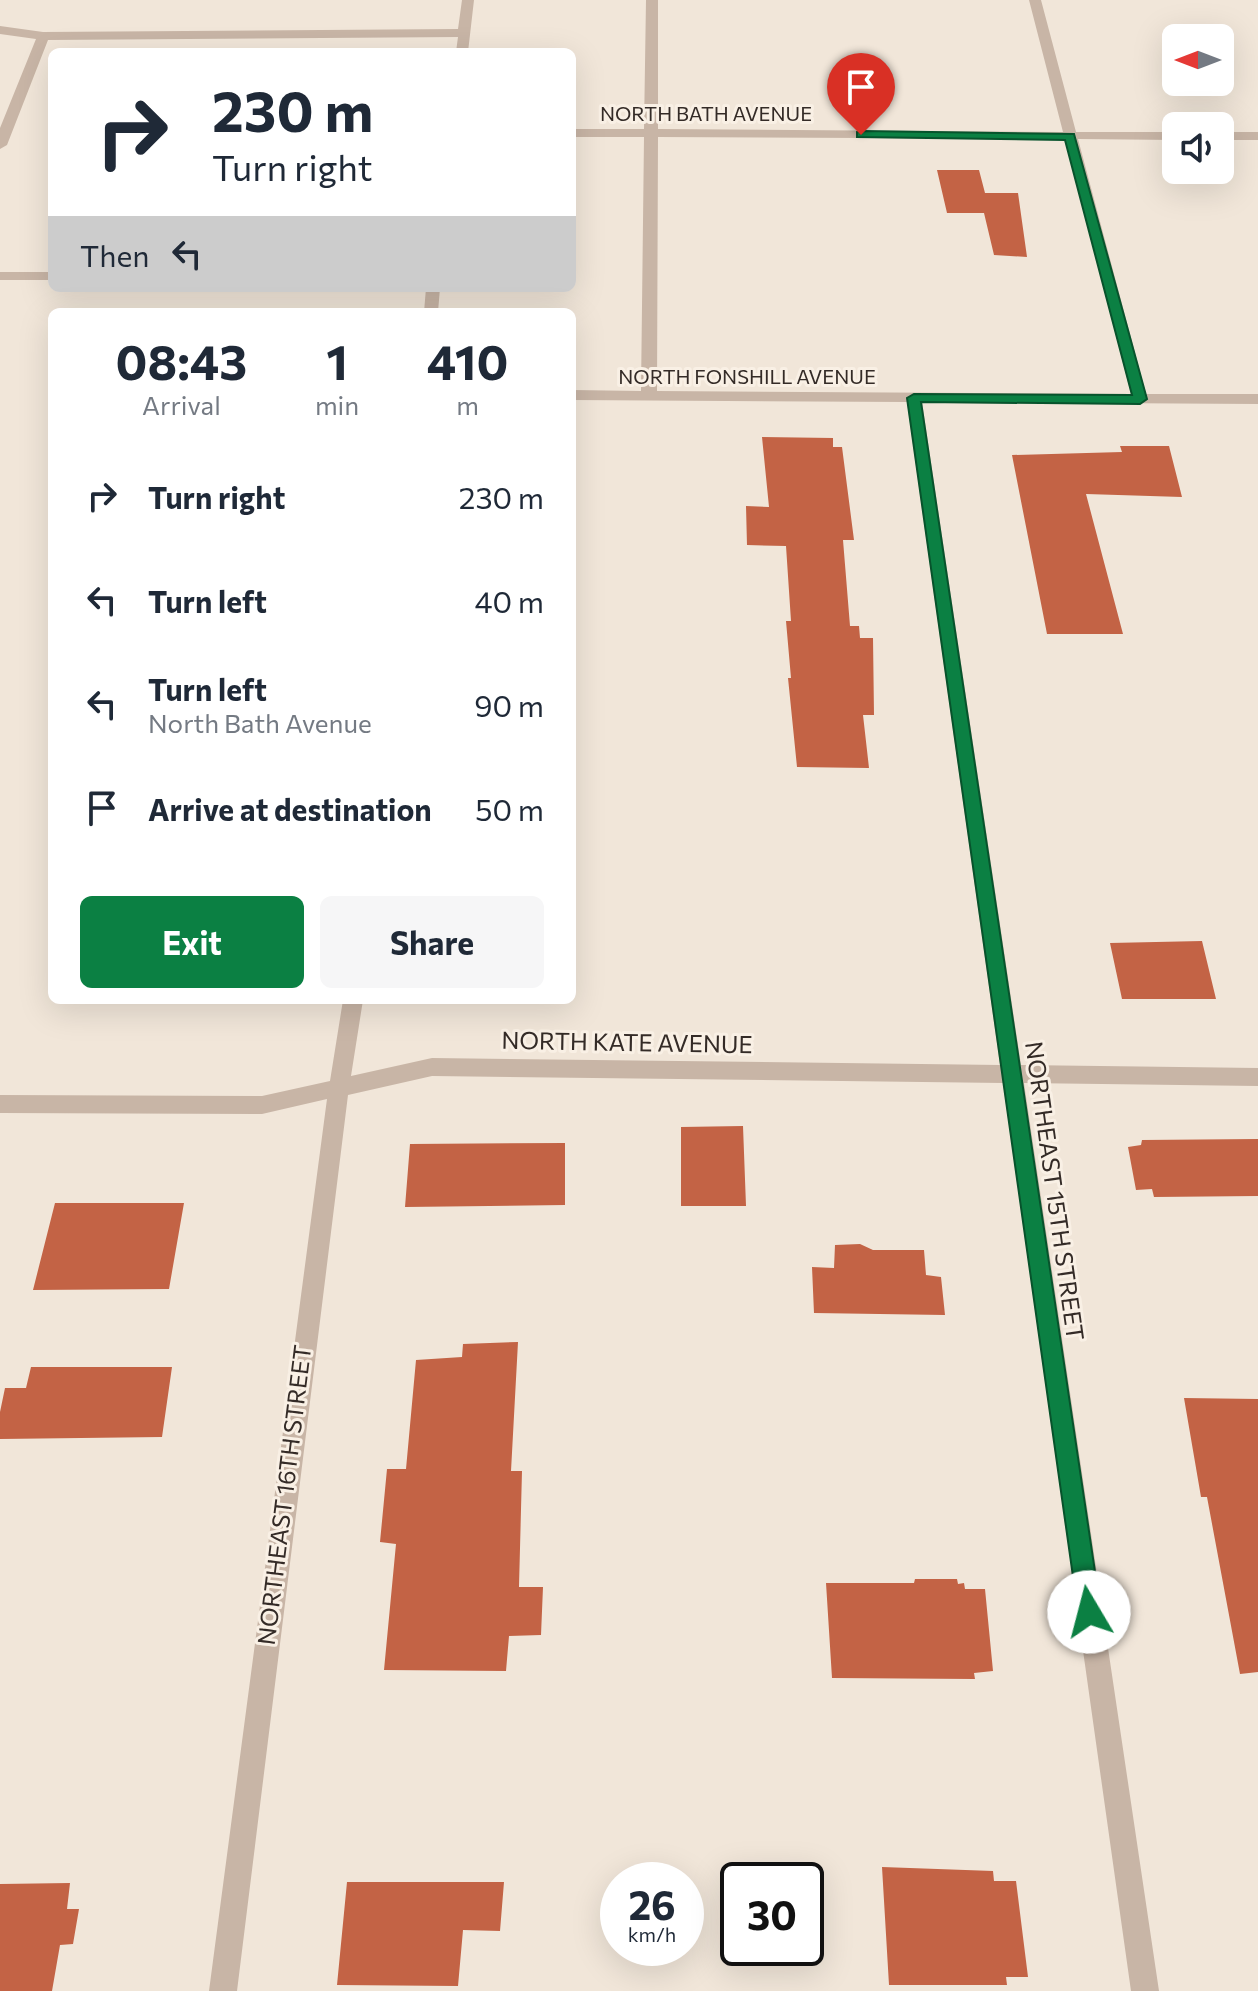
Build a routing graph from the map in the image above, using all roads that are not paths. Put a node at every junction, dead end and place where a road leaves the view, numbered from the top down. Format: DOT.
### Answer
graph roads {
  1 [pos="468,0"];
  2 [pos="652,0"];
  3 [pos="1035,0"];
  4 [pos="0,30"];
  5 [pos="464,33"];
  6 [pos="43,36"];
  7 [pos="462,48"];
  8 [pos="576,133"];
  9 [pos="652,133"];
  10 [pos="1070,136"];
  11 [pos="1162,136"];
  12 [pos="1234,136"];
  13 [pos="1258,136"];
  14 [pos="0,145"];
  15 [pos="0,276"];
  16 [pos="48,276"];
  17 [pos="576,395"];
  18 [pos="649,397"];
  19 [pos="914,398"];
  20 [pos="1140,399"];
  21 [pos="1258,399"];
  22 [pos="352,1004"];
  23 [pos="1011,1074"];
  24 [pos="1258,1077"];
  25 [pos="339,1088"];
  26 [pos="0,1104"];
  27 [pos="223,1991"];
  28 [pos="1145,1991"];
  1 -- 5 [label="street"];
  2 -- 9 [label="street"];
  3 -- 10 [label="street"];
  4 -- 6 [label="street"];
  5 -- 6 [label="street"];
  5 -- 7 [label="street"];
  6 -- 14 [label="street"];
  8 -- 9 [label="street, NORTH BATH AVENUE"];
  9 -- 10 [label="street, NORTH BATH AVENUE"];
  9 -- 18 [label="street"];
  10 -- 11 [label="street, NORTH BATH AVENUE"];
  10 -- 20 [label="street"];
  12 -- 13 [label="street"];
  15 -- 16 [label="street"];
  17 -- 18 [label="street, NORTH FONSHILL AVENUE"];
  18 -- 19 [label="street, NORTH FONSHILL AVENUE"];
  19 -- 20 [label="street, NORTH FONSHILL AVENUE"];
  19 -- 23 [label="street, NORTHEAST 15TH STREET"];
  20 -- 21 [label="street, NORTH FONSHILL AVENUE"];
  22 -- 25 [label="street, NORTHEAST 16TH STREET"];
  23 -- 24 [label="street, NORTH KATE AVENUE"];
  23 -- 25 [label="street, NORTH KATE AVENUE"];
  23 -- 28 [label="street, NORTHEAST 15TH STREET"];
  25 -- 26 [label="street, NORTH KATE AVENUE"];
  25 -- 27 [label="street, NORTHEAST 16TH STREET"];
}
